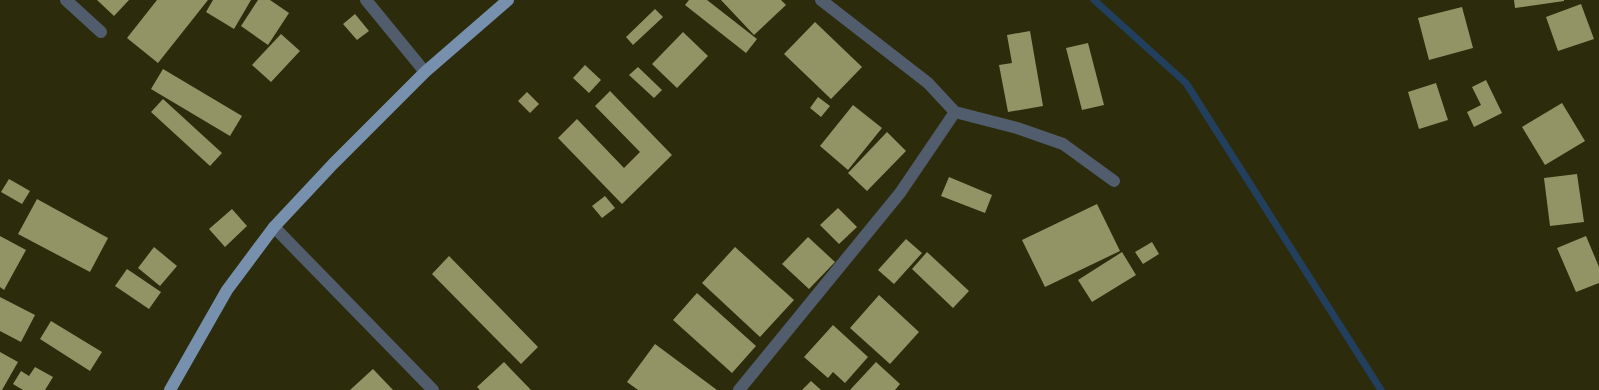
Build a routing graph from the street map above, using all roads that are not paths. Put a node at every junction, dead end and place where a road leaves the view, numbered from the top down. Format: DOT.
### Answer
graph roads {
  1 [pos="66,0"];
  2 [pos="366,0"];
  3 [pos="508,0"];
  4 [pos="821,0"];
  5 [pos="101,32"];
  6 [pos="424,72"];
  7 [pos="955,112"];
  8 [pos="1114,181"];
  9 [pos="274,227"];
  10 [pos="170,390"];
  11 [pos="433,390"];
  12 [pos="739,390"];
  1 -- 5 [label="street"];
  2 -- 6 [label="street"];
  3 -- 6 [label="main road"];
  4 -- 7 [label="street"];
  6 -- 9 [label="main road"];
  7 -- 8 [label="street"];
  7 -- 12 [label="street"];
  9 -- 10 [label="main road"];
  9 -- 11 [label="street"];
}
